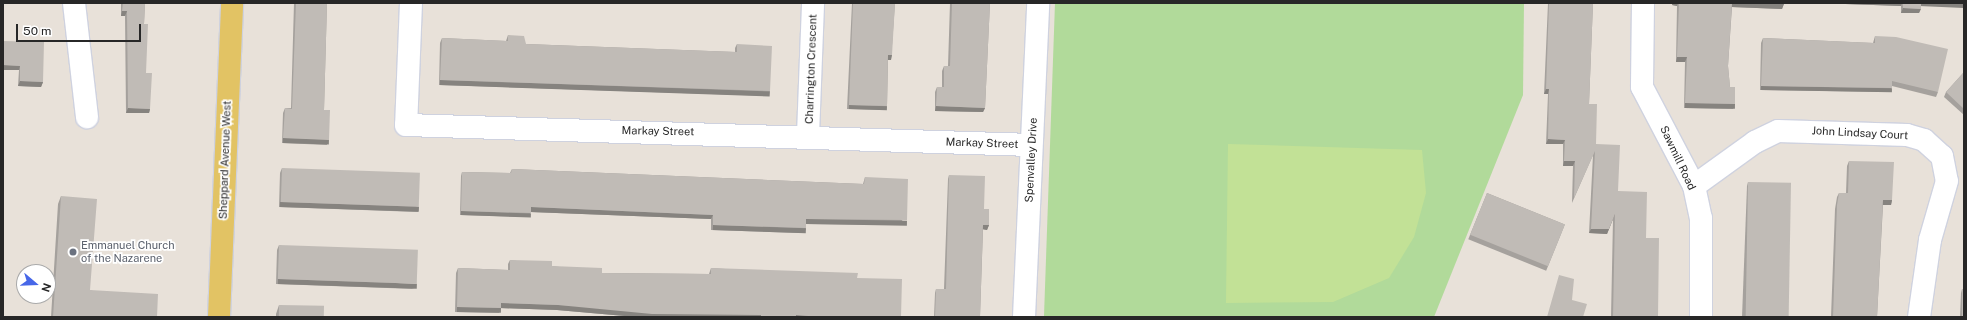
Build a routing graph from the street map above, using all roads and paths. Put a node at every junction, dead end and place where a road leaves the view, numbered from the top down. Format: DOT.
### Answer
graph roads {
  1 [pos="74,3"];
  2 [pos="232,3"];
  3 [pos="411,3"];
  4 [pos="813,3"];
  5 [pos="1038,3"];
  6 [pos="1643,3"];
  7 [pos="86,118"];
  8 [pos="808,135"];
  9 [pos="1031,145"];
  10 [pos="1694,186"];
  11 [pos="218,317"];
  12 [pos="1024,317"];
  13 [pos="1701,317"];
  14 [pos="1919,317"];
  1 -- 7 [label="street"];
  2 -- 11 [label="main road, Sheppard Avenue West"];
  3 -- 8 [label="street, Markay Street"];
  4 -- 8 [label="street, Charrington Crescent"];
  5 -- 9 [label="street, Spenvalley Drive"];
  6 -- 10 [label="street, Sawmill Road"];
  8 -- 9 [label="street, Markay Street"];
  9 -- 12 [label="street, Spenvalley Drive"];
  10 -- 13 [label="street, Sawmill Road"];
  10 -- 14 [label="street, John Lindsay Court"];
}
